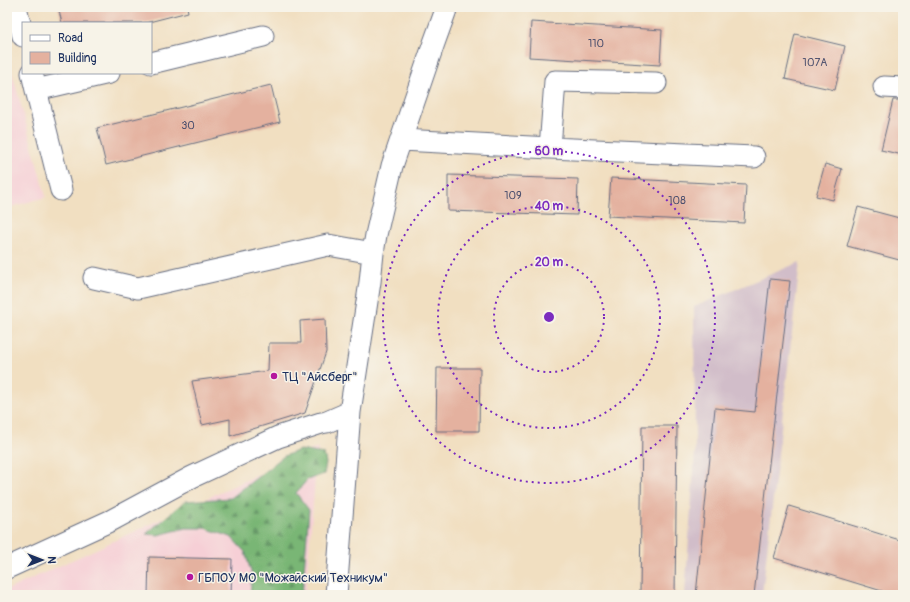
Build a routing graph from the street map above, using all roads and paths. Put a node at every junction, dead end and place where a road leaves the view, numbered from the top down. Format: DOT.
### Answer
graph roads {
  1 [pos="16,7"];
  2 [pos="447,7"];
  3 [pos="22,32"];
  4 [pos="263,36"];
  5 [pos="152,63"];
  6 [pos="100,74"];
  7 [pos="34,82"];
  8 [pos="656,83"];
  9 [pos="402,140"];
  10 [pos="550,148"];
  11 [pos="754,157"];
  12 [pos="60,190"];
  13 [pos="373,253"];
  14 [pos="94,278"];
  15 [pos="350,412"];
  16 [pos="7,568"];
  17 [pos="336,595"];
  1 -- 3 [label="street"];
  2 -- 9 [label="street"];
  4 -- 5 [label="street"];
  6 -- 7 [label="street"];
  7 -- 12 [label="street"];
  8 -- 10 [label="street"];
  9 -- 10 [label="street"];
  9 -- 13 [label="street"];
  10 -- 11 [label="street"];
  13 -- 14 [label="street"];
  13 -- 15 [label="street"];
  15 -- 16 [label="street"];
  15 -- 17 [label="street"];
}
